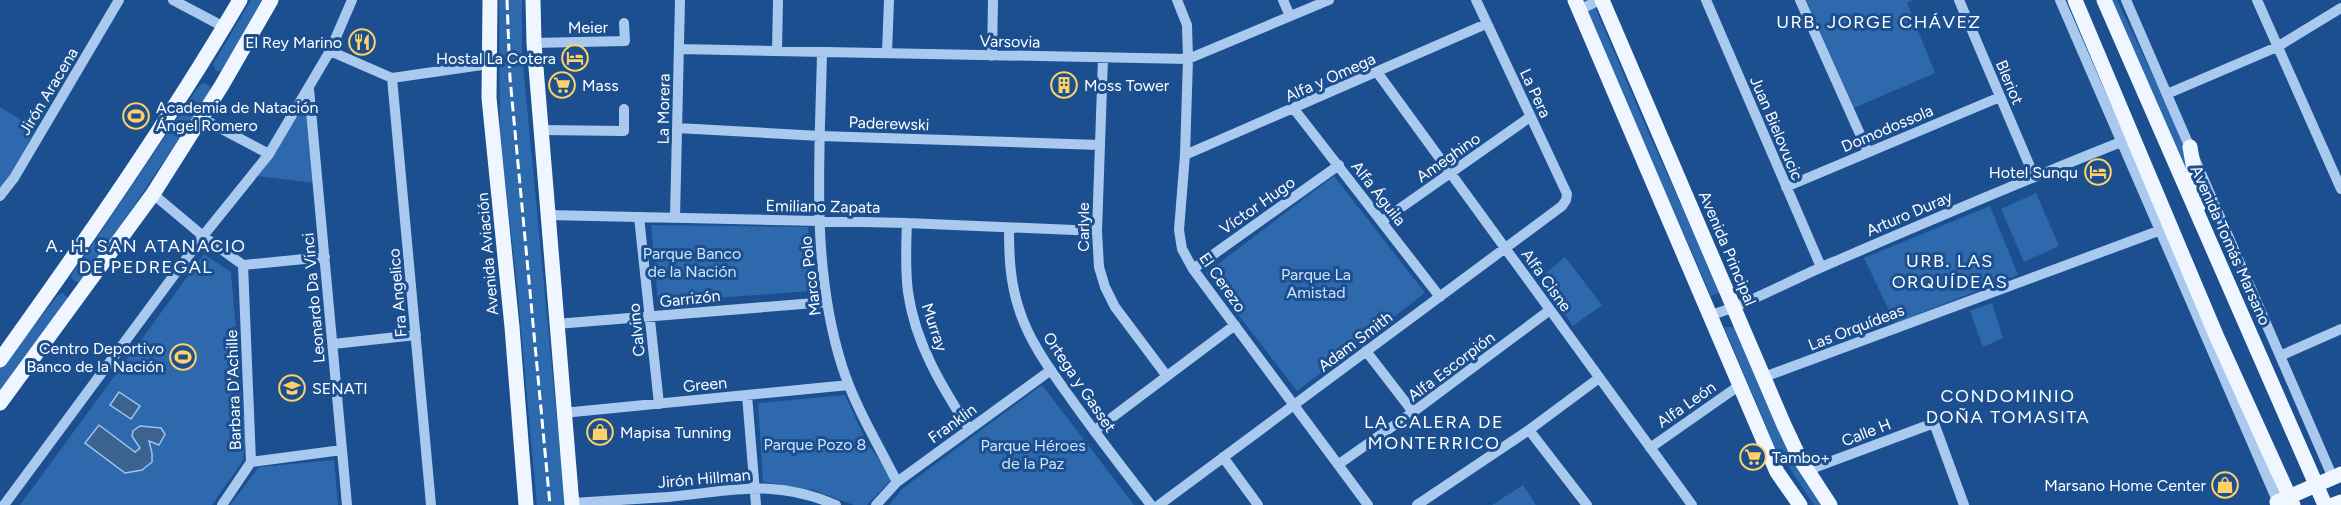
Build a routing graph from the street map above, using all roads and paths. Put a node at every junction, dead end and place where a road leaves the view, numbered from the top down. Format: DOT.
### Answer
graph roads {
  1 [pos="119,0"];
  2 [pos="173,0"];
  3 [pos="240,0"];
  4 [pos="271,0"];
  5 [pos="352,0"];
  6 [pos="490,0"];
  7 [pos="533,0"];
  8 [pos="680,0"];
  9 [pos="778,0"];
  10 [pos="889,0"];
  11 [pos="993,0"];
  12 [pos="1178,0"];
  13 [pos="1283,0"];
  14 [pos="1329,0"];
  15 [pos="1476,0"];
  16 [pos="1601,0"];
  17 [pos="1706,0"];
  18 [pos="1800,0"];
  19 [pos="1959,0"];
  20 [pos="2060,0"];
  21 [pos="2075,0"];
  22 [pos="2104,0"];
  23 [pos="2126,0"];
  24 [pos="2257,0"];
  25 [pos="1577,5"];
  26 [pos="2341,8"];
  27 [pos="1290,16"];
  28 [pos="624,24"];
  29 [pos="1486,24"];
  30 [pos="224,27"];
  31 [pos="534,43"];
  32 [pos="2277,46"];
  33 [pos="679,49"];
  34 [pos="330,51"];
  35 [pos="777,51"];
  36 [pos="822,52"];
  37 [pos="887,53"];
  38 [pos="992,56"];
  39 [pos="1103,58"];
  40 [pos="1188,59"];
  41 [pos="489,64"];
  42 [pos="197,71"];
  43 [pos="1377,72"];
  44 [pos="392,78"];
  45 [pos="222,85"];
  46 [pos="309,88"];
  47 [pos="2167,94"];
  48 [pos="2000,97"];
  49 [pos="624,109"];
  50 [pos="1294,109"];
  51 [pos="1530,117"];
  52 [pos="201,118"];
  53 [pos="677,128"];
  54 [pos="541,130"];
  55 [pos="820,136"];
  56 [pos="2121,142"];
  57 [pos="1100,145"];
  58 [pos="2190,147"];
  59 [pos="1868,152"];
  60 [pos="269,154"];
  61 [pos="1185,155"];
  62 [pos="1339,165"];
  63 [pos="1451,173"];
  64 [pos="2034,176"];
  65 [pos="1786,187"];
  66 [pos="2341,189"];
  67 [pos="153,194"];
  68 [pos="0,196"];
  69 [pos="1566,200"];
  70 [pos="547,215"];
  71 [pos="639,217"];
  72 [pos="675,218"];
  73 [pos="1382,221"];
  74 [pos="819,222"];
  75 [pos="907,223"];
  76 [pos="1009,228"];
  77 [pos="2204,228"];
  78 [pos="2161,230"];
  79 [pos="1097,231"];
  80 [pos="203,236"];
  81 [pos="1506,248"];
  82 [pos="325,257"];
  83 [pos="243,265"];
  84 [pos="1821,267"];
  85 [pos="1193,269"];
  86 [pos="59,279"];
  87 [pos="81,294"];
  88 [pos="1440,297"];
  89 [pos="827,302"];
  90 [pos="1733,308"];
  91 [pos="1550,310"];
  92 [pos="1711,315"];
  93 [pos="649,318"];
  94 [pos="556,324"];
  95 [pos="1235,325"];
  96 [pos="2341,329"];
  97 [pos="416,335"];
  98 [pos="333,344"];
  99 [pos="1366,351"];
  100 [pos="2282,355"];
  101 [pos="0,360"];
  102 [pos="1051,370"];
  103 [pos="1166,375"];
  104 [pos="1764,377"];
  105 [pos="1599,378"];
  106 [pos="849,385"];
  107 [pos="1740,385"];
  108 [pos="747,395"];
  109 [pos="0,403"];
  110 [pos="659,404"];
  111 [pos="1294,405"];
  112 [pos="1413,412"];
  113 [pos="563,413"];
  114 [pos="969,429"];
  115 [pos="1529,430"];
  116 [pos="1094,431"];
  117 [pos="1650,448"];
  118 [pos="342,450"];
  119 [pos="1223,457"];
  120 [pos="251,462"];
  121 [pos="1339,464"];
  122 [pos="1808,470"];
  123 [pos="2337,476"];
  124 [pos="897,482"];
  125 [pos="2316,485"];
  126 [pos="754,487"];
  127 [pos="668,501"];
  128 [pos="2341,502"];
  129 [pos="2283,503"];
  130 [pos="572,504"];
  131 [pos="4,505"];
  132 [pos="222,505"];
  133 [pos="347,505"];
  134 [pos="431,505"];
  135 [pos="526,505"];
  136 [pos="756,505"];
  137 [pos="836,505"];
  138 [pos="876,505"];
  139 [pos="1151,505"];
  140 [pos="1159,505"];
  141 [pos="1258,505"];
  142 [pos="1368,505"];
  143 [pos="1417,505"];
  144 [pos="1587,505"];
  145 [pos="1692,505"];
  146 [pos="1800,505"];
  147 [pos="1830,505"];
  148 [pos="1964,505"];
  149 [pos="2325,505"];
  150 [pos="2333,505"];
  1 -- 68 [label="street, Jirón Aracena"];
  2 -- 30 [label="street"];
  3 -- 30 [label="main road"];
  4 -- 45 [label="main road"];
  5 -- 34 [label="street"];
  6 -- 41 [label="main road, Avenida Aviación"];
  7 -- 31 [label="main road"];
  8 -- 33 [label="street, La Morera"];
  9 -- 35 [label="street"];
  10 -- 37 [label="street"];
  11 -- 38 [label="street"];
  12 -- 40 [label="street, El Cerezo"];
  13 -- 27 [label="street"];
  14 -- 27 [label="street, Varsovia"];
  15 -- 29 [label="street, La Pera"];
  16 -- 25 [label="street"];
  16 -- 90 [label="main road, Avenida Principal"];
  17 -- 65 [label="street, Juan Bielovucic"];
  18 -- 59 [label="street"];
  19 -- 48 [label="street, Bleriot"];
  20 -- 56 [label="street"];
  21 -- 129 [label="main road"];
  22 -- 77 [label="main road, Avenida Tomás Marsano"];
  23 -- 47 [label="street, Avenida Tomás Marsano"];
  24 -- 32 [label="street"];
  25 -- 92 [label="main road"];
  26 -- 32 [label="street"];
  27 -- 40 [label="street, Varsovia"];
  28 -- 31 [label="street, Meier"];
  29 -- 43 [label="street, Alfa y Omega"];
  29 -- 51 [label="street, La Pera"];
  30 -- 42 [label="main road"];
  31 -- 54 [label="main road"];
  32 -- 47 [label="street"];
  32 -- 66 [label="street"];
  33 -- 35 [label="street, Varsovia"];
  33 -- 53 [label="street, La Morera"];
  34 -- 44 [label="street"];
  34 -- 46 [label="street"];
  35 -- 36 [label="street, Varsovia"];
  36 -- 37 [label="street, Varsovia"];
  36 -- 55 [label="street, Marco Polo"];
  37 -- 38 [label="street, Varsovia"];
  38 -- 39 [label="street, Varsovia"];
  39 -- 40 [label="street, Varsovia"];
  39 -- 57 [label="street, Carlyle"];
  40 -- 61 [label="street, El Cerezo"];
  41 -- 44 [label="street"];
  41 -- 135 [label="main road, Avenida Aviación"];
  42 -- 45 [label="main road"];
  42 -- 86 [label="main road"];
  43 -- 50 [label="street, Alfa y Omega"];
  43 -- 63 [label="street, Alfa Cisne"];
  44 -- 97 [label="street, Fra Angelico"];
  45 -- 52 [label="main road"];
  46 -- 60 [label="street"];
  46 -- 82 [label="street, Leonardo Da Vinci"];
  47 -- 58 [label="street, Avenida Tomás Marsano"];
  48 -- 59 [label="street, Domodossola"];
  48 -- 64 [label="street, Bleriot"];
  49 -- 54 [label="street"];
  50 -- 61 [label="street, Alfa y Omega"];
  50 -- 62 [label="street, Alfa Águila"];
  51 -- 63 [label="street, Ameghino"];
  51 -- 69 [label="street, La Pera"];
  52 -- 60 [label="street"];
  52 -- 67 [label="main road"];
  53 -- 55 [label="street, Paderewski"];
  53 -- 72 [label="street, La Morera"];
  54 -- 70 [label="main road"];
  55 -- 57 [label="street, Paderewski"];
  55 -- 74 [label="street, Marco Polo"];
  56 -- 64 [label="street, Arturo Duray"];
  56 -- 78 [label="street"];
  57 -- 79 [label="street, Carlyle"];
  58 -- 77 [label="main road"];
  58 -- 100 [label="street, Avenida Tomás Marsano"];
  59 -- 65 [label="street, Domodossola"];
  60 -- 80 [label="street"];
  61 -- 85 [label="street, El Cerezo"];
  62 -- 73 [label="street, Alfa Águila"];
  62 -- 85 [label="street, Víctor Hugo"];
  63 -- 73 [label="street, Ameghino"];
  63 -- 81 [label="street, Alfa Cisne"];
  64 -- 84 [label="street, Arturo Duray"];
  65 -- 84 [label="street, Juan Bielovucic"];
  67 -- 80 [label="street"];
  67 -- 87 [label="main road"];
  69 -- 81 [label="street, Adam Smith"];
  70 -- 71 [label="street, Emiliano Zapata"];
  70 -- 94 [label="main road"];
  71 -- 72 [label="street, Emiliano Zapata"];
  71 -- 93 [label="street, Calvino"];
  72 -- 74 [label="street, Emiliano Zapata"];
  73 -- 88 [label="street, Alfa Águila"];
  74 -- 75 [label="street, Emiliano Zapata"];
  74 -- 89 [label="street, Marco Polo"];
  75 -- 76 [label="street, Emiliano Zapata"];
  75 -- 114 [label="street, Murray"];
  76 -- 79 [label="street, Emiliano Zapata"];
  76 -- 102 [label="street, Ortega y Gasset"];
  77 -- 125 [label="main road, Avenida Tomás Marsano"];
  78 -- 104 [label="street, Las Orquídeas"];
  78 -- 129 [label="street"];
  79 -- 103 [label="street, Carlyle"];
  80 -- 83 [label="street"];
  80 -- 131 [label="street"];
  81 -- 88 [label="street, Adam Smith"];
  81 -- 91 [label="street, Alfa Cisne"];
  82 -- 83 [label="street"];
  82 -- 98 [label="street, Leonardo Da Vinci"];
  83 -- 120 [label="street, Barbara D'Achille"];
  84 -- 90 [label="street, Arturo Duray"];
  85 -- 95 [label="street, El Cerezo"];
  86 -- 87 [label="main road"];
  86 -- 101 [label="main road"];
  87 -- 109 [label="main road"];
  88 -- 99 [label="street, Adam Smith"];
  89 -- 93 [label="street, Garrizón"];
  89 -- 106 [label="street, Marco Polo"];
  90 -- 92 [label="street, Arturo Duray"];
  90 -- 104 [label="main road, Avenida Principal"];
  91 -- 105 [label="street, Alfa Cisne"];
  91 -- 112 [label="street, Alfa Escorpión"];
  92 -- 107 [label="main road"];
  93 -- 94 [label="street, Garrizón"];
  93 -- 110 [label="street, Calvino"];
  94 -- 113 [label="main road"];
  95 -- 103 [label="street"];
  95 -- 111 [label="street, El Cerezo"];
  96 -- 100 [label="street"];
  97 -- 98 [label="street"];
  97 -- 134 [label="street, Fra Angelico"];
  98 -- 118 [label="street, Leonardo Da Vinci"];
  99 -- 111 [label="street, Adam Smith"];
  99 -- 112 [label="street"];
  100 -- 123 [label="street, Avenida Tomás Marsano"];
  102 -- 114 [label="street, Franklin"];
  102 -- 116 [label="street, Ortega y Gasset"];
  103 -- 116 [label="street"];
  104 -- 122 [label="main road, Avenida Principal"];
  105 -- 115 [label="street"];
  105 -- 117 [label="street, Alfa Cisne"];
  106 -- 108 [label="street, Green"];
  106 -- 124 [label="street, Marco Polo"];
  107 -- 117 [label="street, Alfa León"];
  107 -- 146 [label="main road"];
  108 -- 110 [label="street, Green"];
  108 -- 126 [label="street"];
  110 -- 113 [label="street, Green"];
  111 -- 119 [label="street, Adam Smith"];
  111 -- 121 [label="street, El Cerezo"];
  112 -- 121 [label="street, Alfa Escorpión"];
  113 -- 130 [label="main road"];
  114 -- 124 [label="street, Franklin"];
  115 -- 143 [label="street"];
  115 -- 144 [label="street"];
  116 -- 139 [label="street, Ortega y Gasset"];
  117 -- 145 [label="street, Alfa Cisne"];
  118 -- 120 [label="street"];
  118 -- 133 [label="street, Leonardo Da Vinci"];
  119 -- 140 [label="street, Adam Smith"];
  119 -- 141 [label="street"];
  120 -- 132 [label="street, Barbara D'Achille"];
  121 -- 142 [label="street, El Cerezo"];
  122 -- 147 [label="main road, Avenida Principal"];
  122 -- 148 [label="street, Calle H"];
  123 -- 125 [label="main road"];
  124 -- 138 [label="street, Franklin"];
  125 -- 129 [label="main road"];
  125 -- 149 [label="main road, Avenida Tomás Marsano"];
  126 -- 127 [label="street, Jirón Hillman"];
  126 -- 136 [label="street"];
  126 -- 137 [label="street, Jirón Hillman"];
  127 -- 130 [label="street, Jirón Hillman"];
  128 -- 150 [label="main road"];
}
